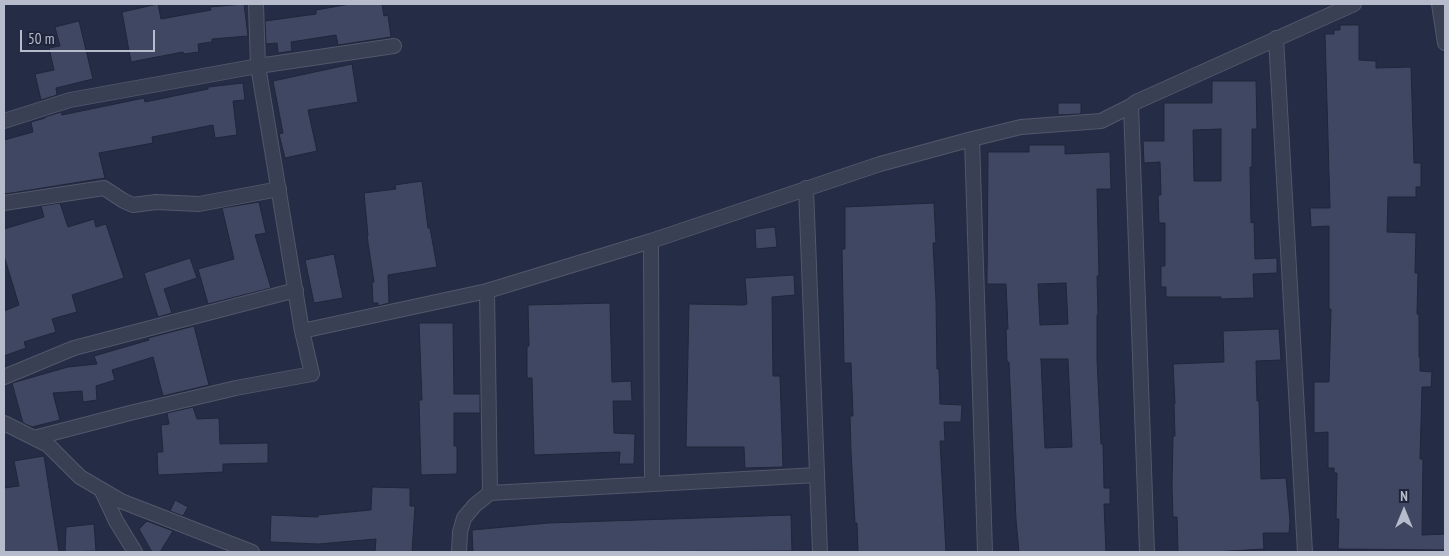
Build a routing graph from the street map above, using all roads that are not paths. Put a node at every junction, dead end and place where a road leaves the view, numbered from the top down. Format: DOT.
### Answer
graph roads {
  1 [pos="256,4"];
  2 [pos="1354,4"];
  3 [pos="1439,4"];
  4 [pos="1276,38"];
  5 [pos="1445,43"];
  6 [pos="394,46"];
  7 [pos="258,66"];
  8 [pos="1131,106"];
  9 [pos="4,120"];
  10 [pos="972,139"];
  11 [pos="806,188"];
  12 [pos="279,189"];
  13 [pos="4,203"];
  14 [pos="651,241"];
  15 [pos="296,290"];
  16 [pos="487,291"];
  17 [pos="302,331"];
  18 [pos="4,376"];
  19 [pos="4,423"];
  20 [pos="34,438"];
  21 [pos="817,476"];
  22 [pos="652,484"];
  23 [pos="100,489"];
  24 [pos="490,493"];
  25 [pos="135,552"];
  26 [pos="252,552"];
  27 [pos="459,552"];
  28 [pos="820,552"];
  29 [pos="985,552"];
  30 [pos="1147,552"];
  31 [pos="1305,552"];
  1 -- 7 [label="street"];
  2 -- 4 [label="street"];
  3 -- 5 [label="street"];
  4 -- 8 [label="street"];
  4 -- 31 [label="street"];
  6 -- 7 [label="street"];
  7 -- 9 [label="street"];
  7 -- 12 [label="street"];
  8 -- 10 [label="street"];
  8 -- 30 [label="street"];
  10 -- 11 [label="street"];
  10 -- 29 [label="street"];
  11 -- 14 [label="street"];
  11 -- 21 [label="street"];
  12 -- 13 [label="street"];
  12 -- 15 [label="street"];
  14 -- 16 [label="street"];
  14 -- 22 [label="street"];
  15 -- 17 [label="street"];
  15 -- 18 [label="street"];
  16 -- 17 [label="street"];
  16 -- 24 [label="street"];
  17 -- 20 [label="street"];
  19 -- 20 [label="street"];
  20 -- 23 [label="street"];
  21 -- 22 [label="street"];
  21 -- 28 [label="street"];
  22 -- 24 [label="street"];
  23 -- 25 [label="street"];
  23 -- 26 [label="street"];
  24 -- 27 [label="street"];
}
